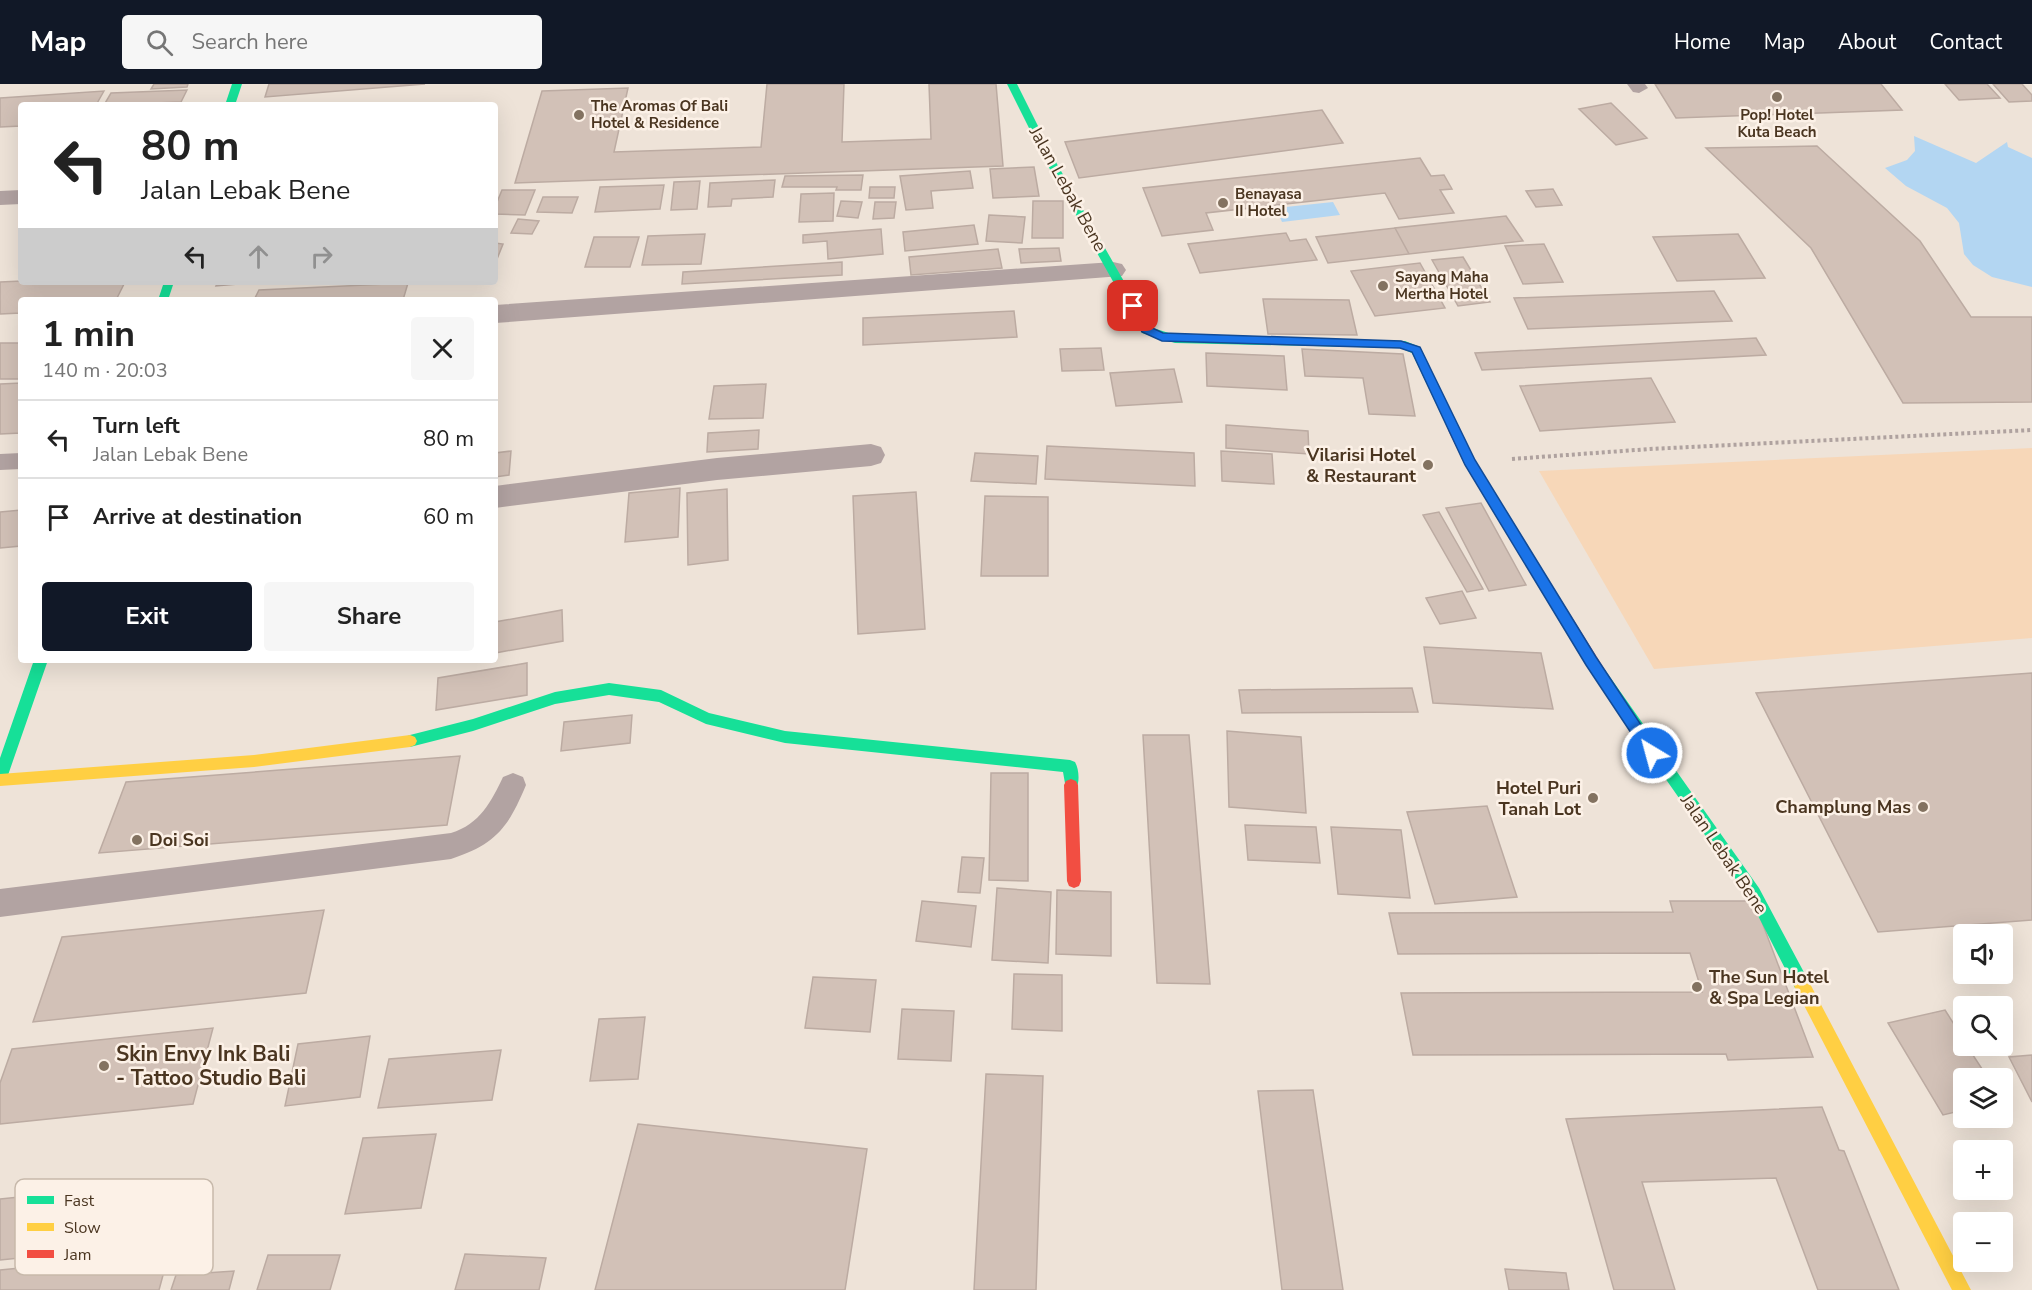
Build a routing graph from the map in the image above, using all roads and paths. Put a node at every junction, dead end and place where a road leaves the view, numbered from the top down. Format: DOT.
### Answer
graph roads {
  1 [pos="237,84"];
  2 [pos="1012,84"];
  3 [pos="231,102"];
  4 [pos="18,197"];
  5 [pos="0,198"];
  6 [pos="1113,270"];
  7 [pos="498,314"];
  8 [pos="2032,430"];
  9 [pos="871,455"];
  10 [pos="18,461"];
  11 [pos="0,462"];
  12 [pos="1469,462"];
  13 [pos="498,497"];
  14 [pos="39,663"];
  15 [pos="0,779"];
  16 [pos="513,785"];
  17 [pos="1074,881"];
  18 [pos="0,903"];
  19 [pos="1962,1290"];
  1 -- 3 [label="street"];
  2 -- 6 [label="street, Jalan Lebak Bene"];
  4 -- 5 [label="street"];
  6 -- 7 [label="street"];
  6 -- 12 [label="street, Jalan Lebak Bene"];
  8 -- 12 [label="path"];
  9 -- 13 [label="street"];
  10 -- 11 [label="lane"];
  12 -- 19 [label="street, Jalan Lebak Bene"];
  14 -- 15 [label="street"];
  15 -- 17 [label="street"];
  16 -- 18 [label="lane"];
}
